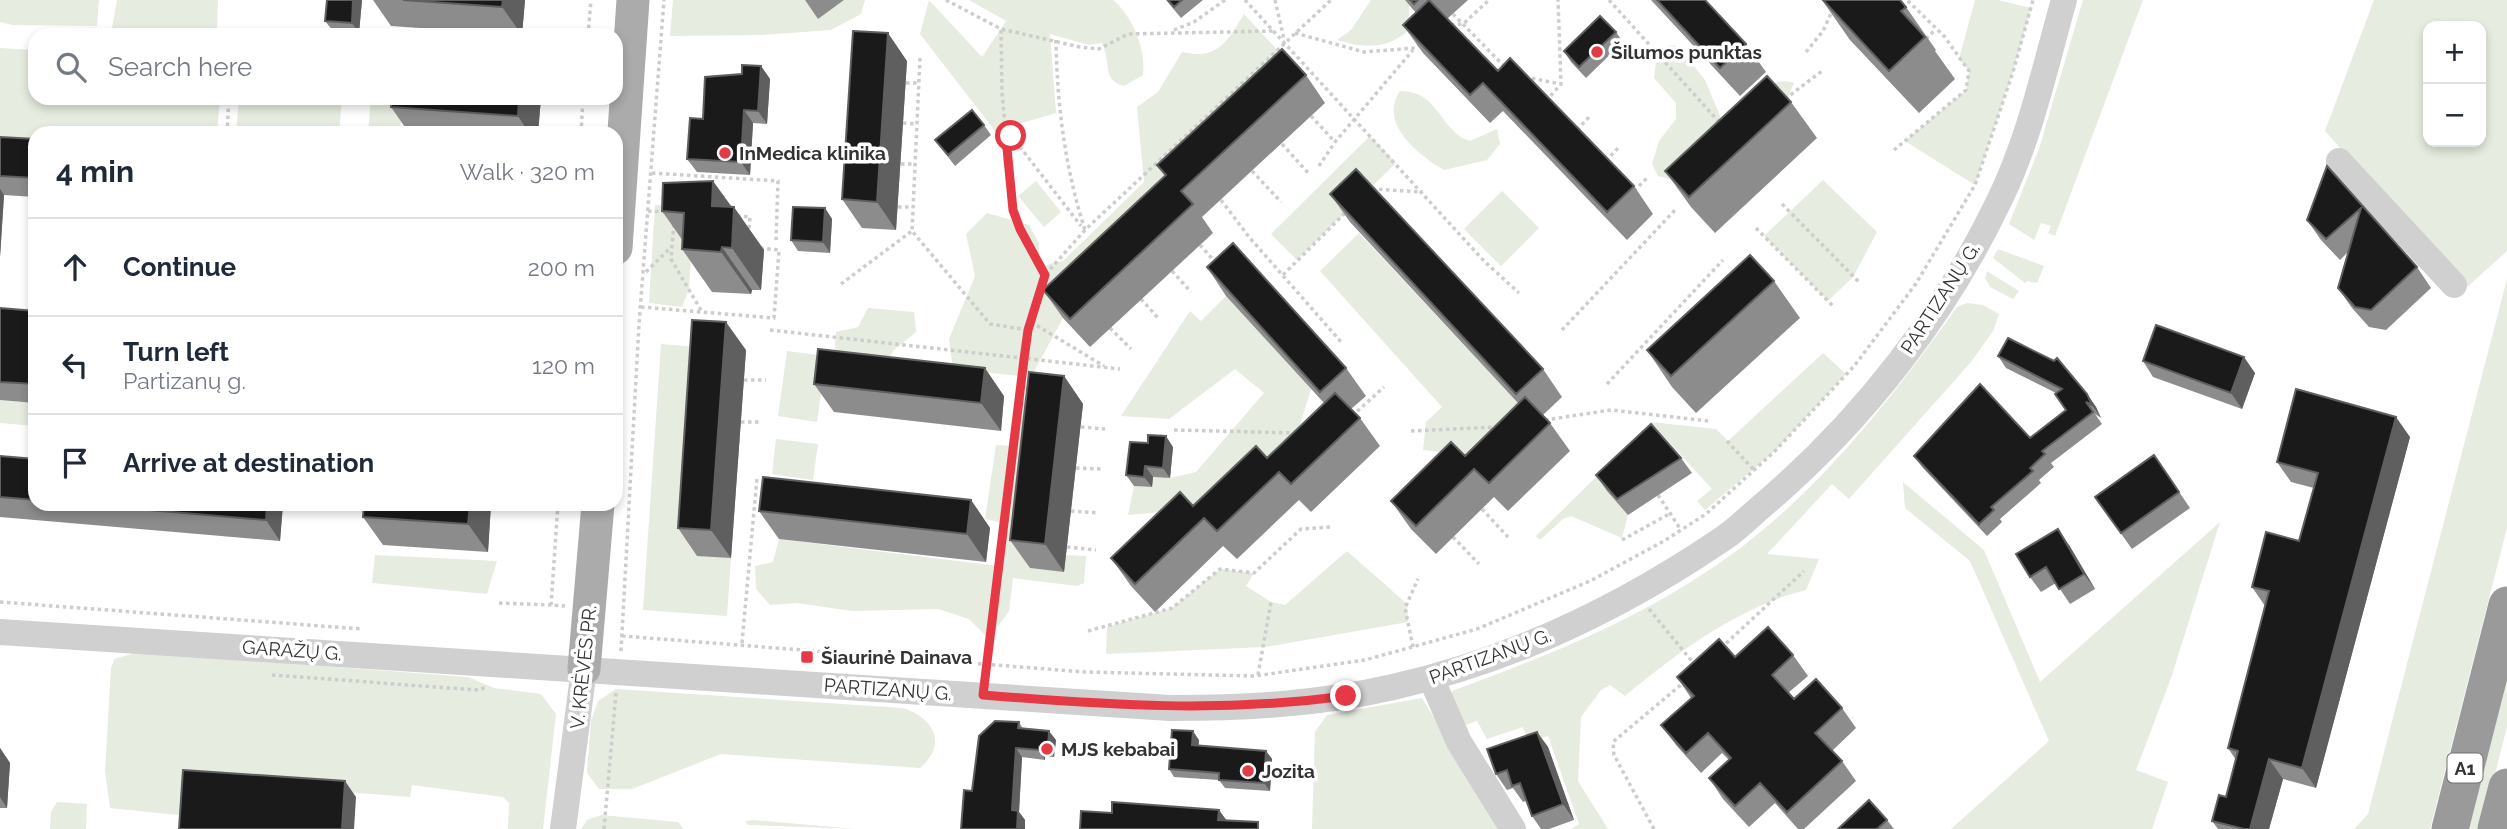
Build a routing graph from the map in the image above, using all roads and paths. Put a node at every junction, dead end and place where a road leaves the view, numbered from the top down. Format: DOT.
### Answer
graph roads {
  1 [pos="591,0"];
  2 [pos="634,0"];
  3 [pos="664,0"];
  4 [pos="947,0"];
  5 [pos="1225,0"];
  6 [pos="1245,0"];
  7 [pos="1275,0"];
  8 [pos="1331,0"];
  9 [pos="1489,0"];
  10 [pos="1558,0"];
  11 [pos="1609,0"];
  12 [pos="1836,0"];
  13 [pos="1908,0"];
  14 [pos="2033,0"];
  15 [pos="2064,0"];
  16 [pos="1453,14"];
  17 [pos="1463,24"];
  18 [pos="1447,25"];
  19 [pos="589,28"];
  20 [pos="1001,29"];
  21 [pos="1936,29"];
  22 [pos="1172,30"];
  23 [pos="1273,31"];
  24 [pos="1295,33"];
  25 [pos="1477,38"];
  26 [pos="1927,39"];
  27 [pos="1056,40"];
  28 [pos="1426,41"];
  29 [pos="1284,42"];
  30 [pos="1467,47"];
  31 [pos="1415,48"];
  32 [pos="1806,52"];
  33 [pos="919,58"];
  34 [pos="1822,71"];
  35 [pos="1511,73"];
  36 [pos="1523,76"];
  37 [pos="906,83"];
  38 [pos="918,83"];
  39 [pos="1560,84"];
  40 [pos="1545,102"];
  41 [pos="229,105"];
  42 [pos="583,105"];
  43 [pos="1777,105"];
  44 [pos="1311,116"];
  45 [pos="1590,116"];
  46 [pos="1354,120"];
  47 [pos="904,123"];
  48 [pos="917,124"];
  49 [pos="227,126"];
  50 [pos="581,126"];
  51 [pos="1005,128"];
  52 [pos="1725,129"];
  53 [pos="1574,132"];
  54 [pos="1335,142"];
  55 [pos="1282,144"];
  56 [pos="1619,147"];
  57 [pos="1894,150"];
  58 [pos="623,152"];
  59 [pos="2339,161"];
  60 [pos="1604,163"];
  61 [pos="901,164"];
  62 [pos="915,164"];
  63 [pos="1319,166"];
  64 [pos="1252,171"];
  65 [pos="651,173"];
  66 [pos="1310,174"];
  67 [pos="1647,178"];
  68 [pos="1369,189"];
  69 [pos="1423,192"];
  70 [pos="1633,193"];
  71 [pos="1221,200"];
  72 [pos="1280,202"];
  73 [pos="1782,204"];
  74 [pos="898,206"];
  75 [pos="912,207"];
  76 [pos="1351,207"];
  77 [pos="1676,209"];
  78 [pos="649,211"];
  79 [pos="725,216"];
  80 [pos="1756,228"];
  81 [pos="1084,230"];
  82 [pos="912,231"];
  83 [pos="749,239"];
  84 [pos="776,240"];
  85 [pos="1200,245"];
  86 [pos="672,246"];
  87 [pos="748,247"];
  88 [pos="1723,260"];
  89 [pos="1219,265"];
  90 [pos="1172,271"];
  91 [pos="644,273"];
  92 [pos="1045,275"];
  93 [pos="1283,275"];
  94 [pos="1859,282"];
  95 [pos="841,284"];
  96 [pos="2454,285"];
  97 [pos="1191,292"];
  98 [pos="1519,293"];
  99 [pos="1141,299"];
  100 [pos="640,307"];
  101 [pos="1834,307"];
  102 [pos="702,312"];
  103 [pos="1159,319"];
  104 [pos="1031,322"];
  105 [pos="1110,328"];
  106 [pos="770,330"];
  107 [pos="1028,330"];
  108 [pos="1562,330"];
  109 [pos="1342,343"];
  110 [pos="1131,349"];
  111 [pos="1024,359"];
  112 [pos="1107,368"];
  113 [pos="1120,369"];
  114 [pos="744,380"];
  115 [pos="766,380"];
  116 [pos="1607,384"];
  117 [pos="1384,387"];
  118 [pos="1348,420"];
  119 [pos="1542,421"];
  120 [pos="1709,421"];
  121 [pos="741,422"];
  122 [pos="762,422"];
  123 [pos="1081,427"];
  124 [pos="1506,427"];
  125 [pos="1105,429"];
  126 [pos="1174,430"];
  127 [pos="1411,431"];
  128 [pos="1306,433"];
  129 [pos="1727,441"];
  130 [pos="1076,468"];
  131 [pos="1103,469"];
  132 [pos="1754,470"];
  133 [pos="757,478"];
  134 [pos="1658,495"];
  135 [pos="1482,509"];
  136 [pos="1072,510"];
  137 [pos="597,511"];
  138 [pos="1099,513"];
  139 [pos="1671,513"];
  140 [pos="1331,527"];
  141 [pos="1681,530"];
  142 [pos="1453,537"];
  143 [pos="1508,537"];
  144 [pos="1622,540"];
  145 [pos="1067,548"];
  146 [pos="1096,550"];
  147 [pos="1479,564"];
  148 [pos="1623,564"];
  149 [pos="1804,571"];
  150 [pos="1418,579"];
  151 [pos="1638,591"];
  152 [pos="0,602"];
  153 [pos="1271,602"];
  154 [pos="499,603"];
  155 [pos="551,605"];
  156 [pos="2507,605"];
  157 [pos="362,629"];
  158 [pos="1088,631"];
  159 [pos="0,632"];
  160 [pos="742,643"];
  161 [pos="1413,648"];
  162 [pos="1718,651"];
  163 [pos="986,663"];
  164 [pos="584,669"];
  165 [pos="1699,669"];
  166 [pos="264,674"];
  167 [pos="1258,675"];
  168 [pos="1689,677"];
  169 [pos="1431,678"];
  170 [pos="494,685"];
  171 [pos="616,694"];
  172 [pos="983,695"];
  173 [pos="2507,787"];
  174 [pos="2507,821"];
  175 [pos="563,829"];
  176 [pos="604,829"];
  177 [pos="1513,829"];
  178 [pos="1654,829"];
  179 [pos="2450,829"];
  180 [pos="2496,829"];
  181 [pos="2504,829"];
  1 -- 19 [label="path"];
  2 -- 58 [label="main road"];
  3 -- 65 [label="path"];
  4 -- 20 [label="path"];
  5 -- 22 [label="path"];
  6 -- 23 [label="path"];
  7 -- 29 [label="path"];
  8 -- 24 [label="path"];
  9 -- 17 [label="path"];
  10 -- 39 [label="path"];
  11 -- 52 [label="path"];
  12 -- 32 [label="path"];
  13 -- 21 [label="path"];
  14 -- 132 [label="path"];
  15 -- 151 [label="street, PARTIZANŲ G."];
  16 -- 17 [label="path"];
  17 -- 18 [label="path"];
  17 -- 25 [label="path"];
  20 -- 27 [label="path"];
  20 -- 51 [label="path"];
  21 -- 26 [label="path"];
  21 -- 57 [label="path"];
  22 -- 23 [label="path"];
  22 -- 27 [label="path"];
  23 -- 29 [label="path"];
  24 -- 29 [label="path"];
  24 -- 31 [label="path"];
  25 -- 30 [label="path"];
  25 -- 35 [label="path"];
  27 -- 81 [label="path"];
  28 -- 31 [label="path"];
  29 -- 46 [label="path"];
  29 -- 81 [label="path"];
  31 -- 46 [label="path"];
  33 -- 38 [label="path"];
  34 -- 43 [label="path"];
  36 -- 39 [label="path"];
  37 -- 38 [label="path"];
  38 -- 48 [label="path"];
  39 -- 40 [label="path"];
  41 -- 49 [label="path"];
  42 -- 50 [label="path"];
  44 -- 54 [label="path"];
  45 -- 53 [label="path"];
  46 -- 54 [label="path"];
  46 -- 69 [label="path"];
  47 -- 48 [label="path"];
  48 -- 62 [label="path"];
  51 -- 81 [label="path"];
  51 -- 92 [label="path"];
  54 -- 63 [label="path"];
  55 -- 66 [label="path"];
  56 -- 60 [label="path"];
  59 -- 96 [label="street"];
  61 -- 62 [label="path"];
  62 -- 75 [label="path"];
  64 -- 72 [label="path"];
  65 -- 78 [label="path"];
  65 -- 84 [label="path"];
  67 -- 70 [label="path"];
  68 -- 69 [label="path"];
  69 -- 98 [label="path"];
  71 -- 93 [label="path"];
  73 -- 94 [label="path"];
  74 -- 75 [label="path"];
  75 -- 82 [label="path"];
  76 -- 93 [label="path"];
  77 -- 108 [label="path"];
  78 -- 86 [label="path"];
  78 -- 91 [label="path"];
  79 -- 83 [label="path"];
  80 -- 101 [label="path"];
  81 -- 92 [label="path"];
  82 -- 95 [label="path"];
  82 -- 107 [label="path"];
  85 -- 89 [label="path"];
  86 -- 91 [label="path"];
  86 -- 102 [label="path"];
  87 -- 102 [label="path"];
  88 -- 116 [label="path"];
  90 -- 97 [label="path"];
  91 -- 100 [label="path"];
  92 -- 104 [label="path"];
  93 -- 109 [label="path"];
  99 -- 103 [label="path"];
  100 -- 102 [label="path"];
  100 -- 160 [label="path"];
  104 -- 107 [label="path"];
  104 -- 112 [label="path"];
  105 -- 110 [label="path"];
  106 -- 111 [label="path"];
  107 -- 111 [label="path"];
  111 -- 112 [label="path"];
  111 -- 163 [label="path"];
  112 -- 113 [label="path"];
  114 -- 115 [label="path"];
  117 -- 118 [label="path"];
  119 -- 120 [label="path"];
  121 -- 122 [label="path"];
  123 -- 125 [label="path"];
  124 -- 127 [label="path"];
  126 -- 128 [label="path"];
  129 -- 132 [label="path"];
  130 -- 131 [label="path"];
  132 -- 141 [label="path"];
  133 -- 160 [label="path"];
  134 -- 139 [label="path"];
  135 -- 143 [label="path"];
  136 -- 138 [label="path"];
  137 -- 164 [label="main road, V. KRĖVĖS PR."];
  139 -- 141 [label="path"];
  139 -- 144 [label="path"];
  140 -- 158 [label="path"];
  141 -- 148 [label="path"];
  142 -- 147 [label="path"];
  145 -- 146 [label="path"];
  148 -- 151 [label="path"];
  148 -- 161 [label="path"];
  149 -- 162 [label="path"];
  150 -- 161 [label="path"];
  151 -- 165 [label="path"];
  151 -- 169 [label="street, PARTIZANŲ G."];
  152 -- 157 [label="path"];
  153 -- 167 [label="path"];
  154 -- 155 [label="path"];
  156 -- 179 [label="highway, A1"];
  159 -- 164 [label="street, GARAŽŲ G."];
  160 -- 163 [label="path"];
  161 -- 167 [label="path"];
  163 -- 167 [label="path"];
  163 -- 172 [label="path"];
  164 -- 172 [label="street, PARTIZANŲ G."];
  164 -- 175 [label="street, V. KRĖVĖS PR."];
  166 -- 170 [label="path"];
  168 -- 178 [label="path"];
  169 -- 172 [label="street, PARTIZANŲ G."];
  169 -- 177 [label="street"];
  171 -- 176 [label="path"];
  173 -- 180 [label="highway, A1"];
  174 -- 181 [label="highway"];
}
